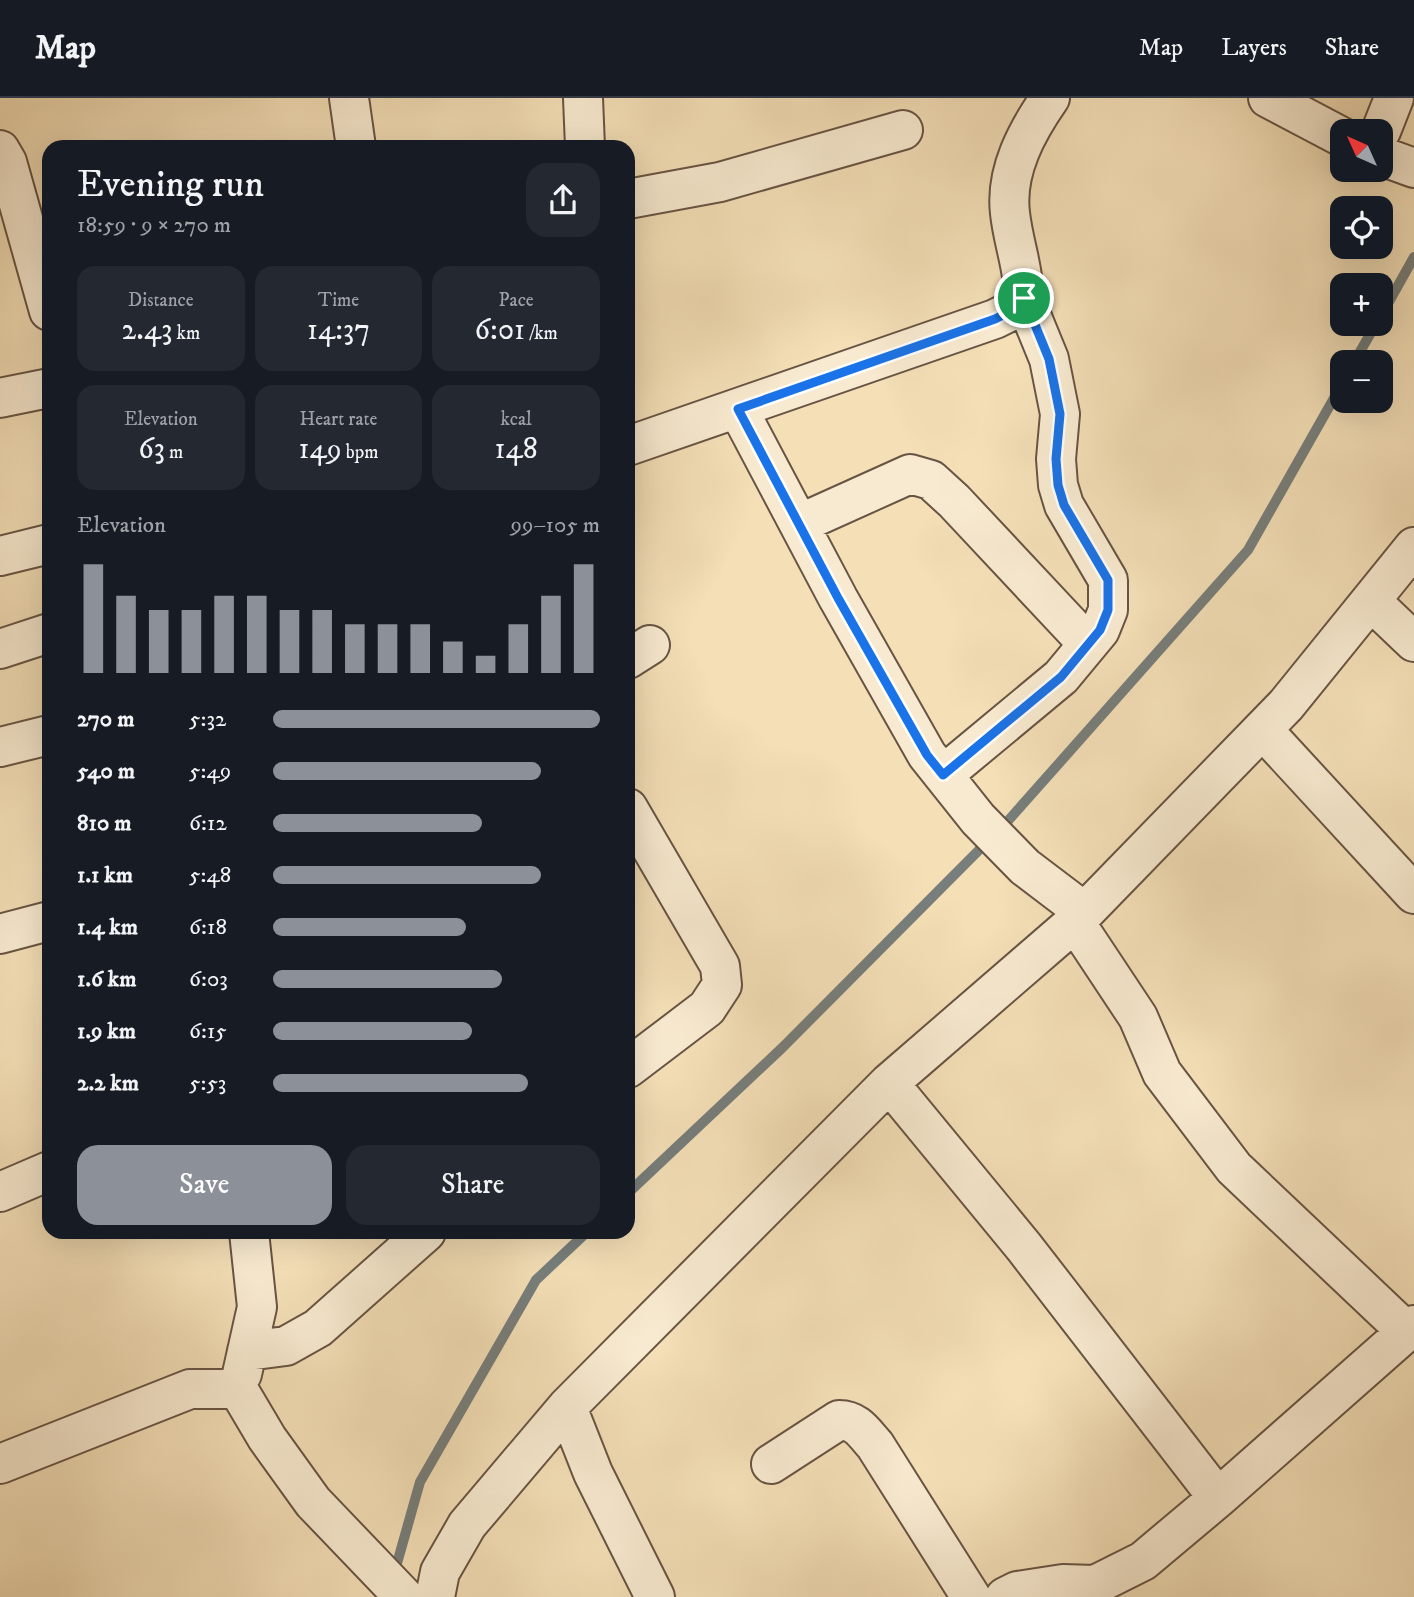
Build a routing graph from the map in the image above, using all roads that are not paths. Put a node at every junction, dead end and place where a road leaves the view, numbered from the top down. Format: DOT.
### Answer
graph roads {
  1 [pos="349,98"];
  2 [pos="583,98"];
  3 [pos="1050,98"];
  4 [pos="1268,98"];
  5 [pos="1394,98"];
  6 [pos="1386,119"];
  7 [pos="903,130"];
  8 [pos="1330,131"];
  9 [pos="355,140"];
  10 [pos="586,140"];
  11 [pos="0,150"];
  12 [pos="1393,160"];
  13 [pos="1414,168"];
  14 [pos="635,198"];
  15 [pos="42,286"];
  16 [pos="1024,298"];
  17 [pos="42,389"];
  18 [pos="0,398"];
  19 [pos="738,409"];
  20 [pos="635,444"];
  21 [pos="799,524"];
  22 [pos="42,546"];
  23 [pos="1414,547"];
  24 [pos="0,556"];
  25 [pos="1371,601"];
  26 [pos="42,635"];
  27 [pos="1414,642"];
  28 [pos="1088,644"];
  29 [pos="0,649"];
  30 [pos="1263,730"];
  31 [pos="42,737"];
  32 [pos="0,747"];
  33 [pos="943,775"];
  34 [pos="635,819"];
  35 [pos="1414,894"];
  36 [pos="1079,917"];
  37 [pos="42,923"];
  38 [pos="0,934"];
  39 [pos="635,1063"];
  40 [pos="889,1083"];
  41 [pos="42,1174"];
  42 [pos="0,1192"];
  43 [pos="250,1239"];
  44 [pos="418,1239"];
  45 [pos="1411,1329"];
  46 [pos="247,1351"];
  47 [pos="238,1389"];
  48 [pos="567,1407"];
  49 [pos="0,1464"];
  50 [pos="771,1464"];
  51 [pos="1218,1498"];
  52 [pos="404,1597"];
  53 [pos="435,1597"];
  54 [pos="655,1597"];
  55 [pos="971,1597"];
  56 [pos="1005,1597"];
  1 -- 9 [label="street"];
  2 -- 10 [label="street"];
  3 -- 16 [label="street"];
  4 -- 8 [label="street"];
  5 -- 6 [label="street"];
  7 -- 14 [label="street"];
  11 -- 15 [label="street"];
  12 -- 13 [label="street"];
  16 -- 19 [label="street"];
  16 -- 28 [label="street"];
  17 -- 18 [label="street"];
  19 -- 20 [label="street"];
  19 -- 21 [label="street"];
  21 -- 28 [label="street"];
  21 -- 33 [label="street"];
  22 -- 24 [label="street"];
  23 -- 25 [label="street"];
  25 -- 27 [label="street"];
  25 -- 30 [label="street"];
  26 -- 29 [label="street"];
  28 -- 33 [label="street"];
  30 -- 35 [label="street"];
  30 -- 36 [label="street"];
  31 -- 32 [label="street"];
  33 -- 36 [label="street"];
  34 -- 39 [label="street"];
  36 -- 40 [label="street"];
  36 -- 45 [label="street"];
  37 -- 38 [label="street"];
  40 -- 48 [label="street"];
  40 -- 51 [label="street"];
  41 -- 42 [label="street"];
  43 -- 46 [label="street"];
  44 -- 46 [label="street"];
  45 -- 51 [label="street"];
  46 -- 47 [label="street"];
  47 -- 49 [label="street"];
  47 -- 52 [label="street"];
  48 -- 53 [label="street"];
  48 -- 54 [label="street"];
  50 -- 55 [label="street"];
  51 -- 56 [label="street"];
}
